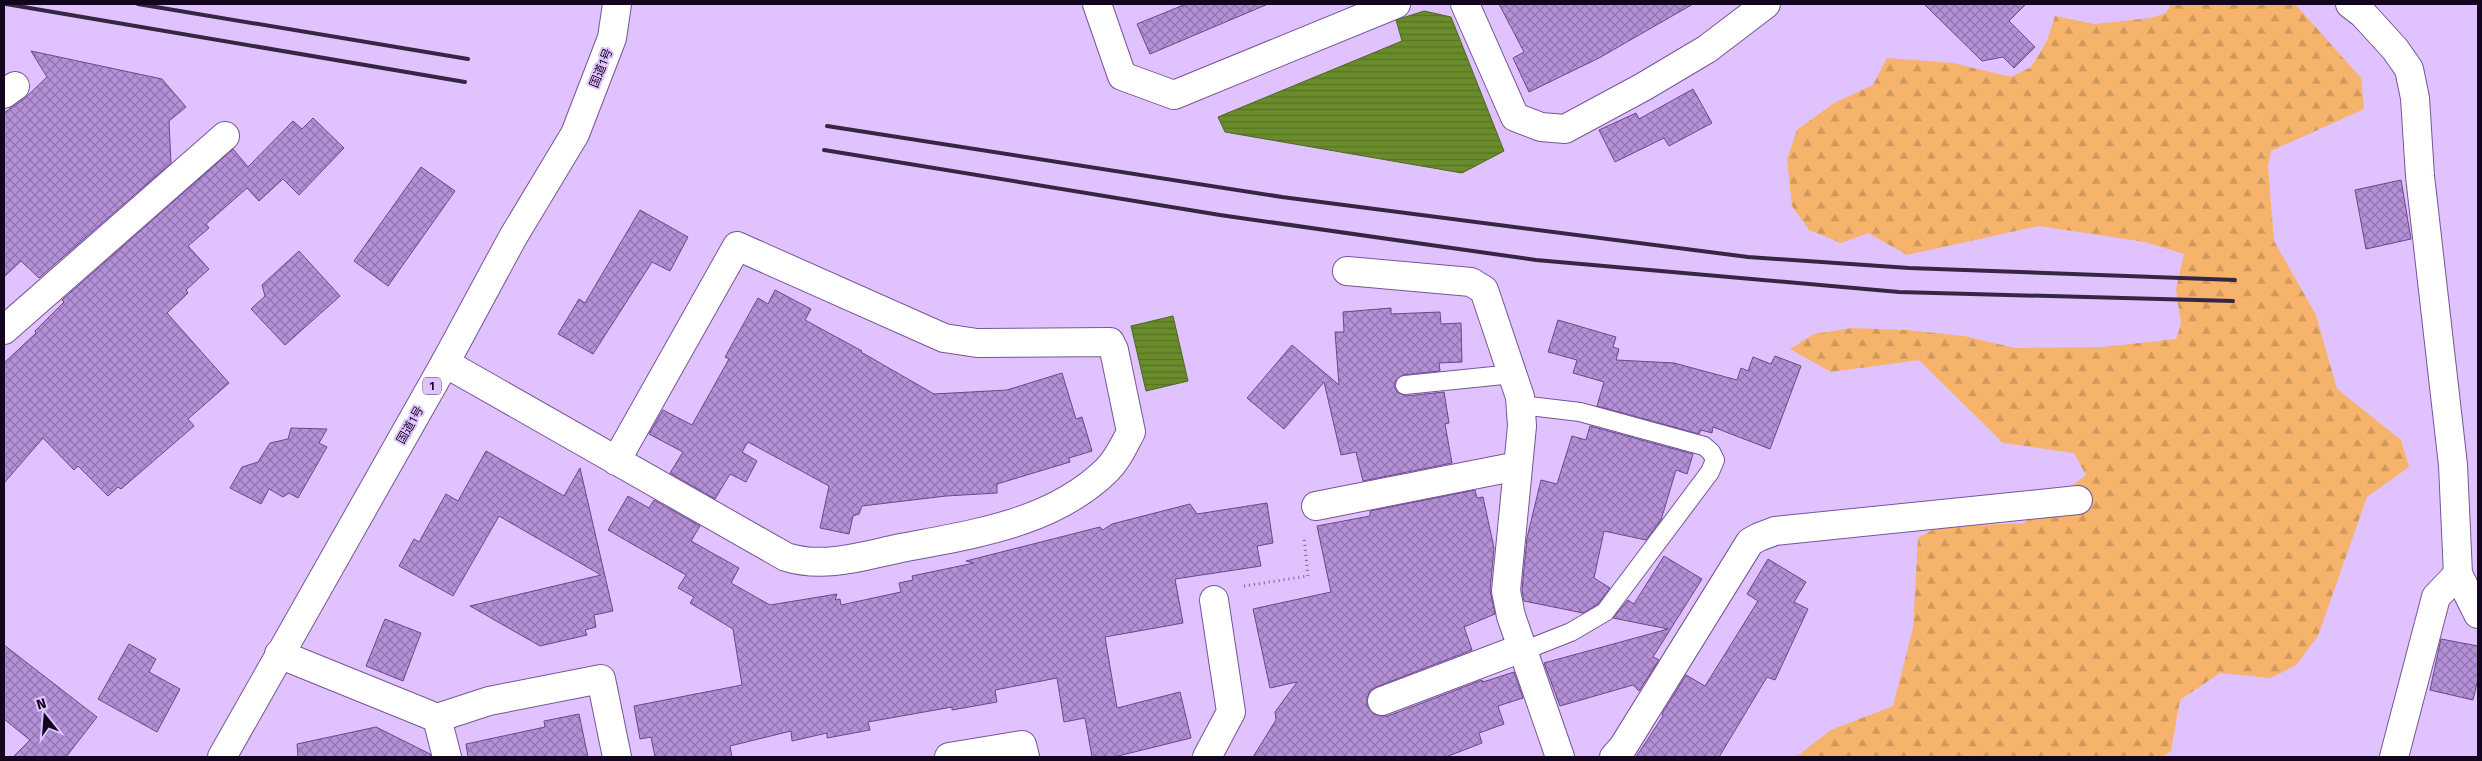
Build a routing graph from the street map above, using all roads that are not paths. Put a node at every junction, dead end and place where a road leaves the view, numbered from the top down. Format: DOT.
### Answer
graph roads {
  1 [pos="617,4"];
  2 [pos="1097,4"];
  3 [pos="1396,4"];
  4 [pos="1465,4"];
  5 [pos="1766,4"];
  6 [pos="2350,4"];
  7 [pos="225,136"];
  8 [pos="1347,271"];
  9 [pos="4,330"];
  10 [pos="445,363"];
  11 [pos="1512,374"];
  12 [pos="1404,385"];
  13 [pos="1521,405"];
  14 [pos="616,461"];
  15 [pos="1518,466"];
  16 [pos="2078,500"];
  17 [pos="1316,506"];
  18 [pos="2458,574"];
  19 [pos="1214,600"];
  20 [pos="2478,614"];
  21 [pos="1522,649"];
  22 [pos="279,654"];
  23 [pos="1382,701"];
  24 [pos="437,718"];
  25 [pos="222,757"];
  26 [pos="447,757"];
  27 [pos="617,757"];
  28 [pos="949,757"];
  29 [pos="1025,757"];
  30 [pos="1207,757"];
  31 [pos="1560,757"];
  32 [pos="1614,757"];
  33 [pos="2394,757"];
  1 -- 10 [label="main road, 国道1号 / 1"];
  2 -- 3 [label="main road"];
  4 -- 5 [label="main road"];
  6 -- 18 [label="main road"];
  7 -- 9 [label="main road"];
  8 -- 11 [label="main road"];
  10 -- 14 [label="main road"];
  10 -- 22 [label="main road, 国道1号 / 1"];
  11 -- 12 [label="lane"];
  11 -- 13 [label="main road"];
  13 -- 15 [label="main road"];
  13 -- 21 [label="lane"];
  14 -- 14 [label="main road"];
  15 -- 17 [label="main road"];
  15 -- 21 [label="main road"];
  16 -- 32 [label="main road"];
  18 -- 20 [label="main road"];
  18 -- 33 [label="main road"];
  19 -- 30 [label="main road"];
  21 -- 23 [label="main road"];
  21 -- 31 [label="main road"];
  22 -- 24 [label="main road"];
  22 -- 25 [label="main road, 国道1号 / 1"];
  24 -- 26 [label="main road"];
  24 -- 27 [label="main road"];
  28 -- 29 [label="main road"];
}
